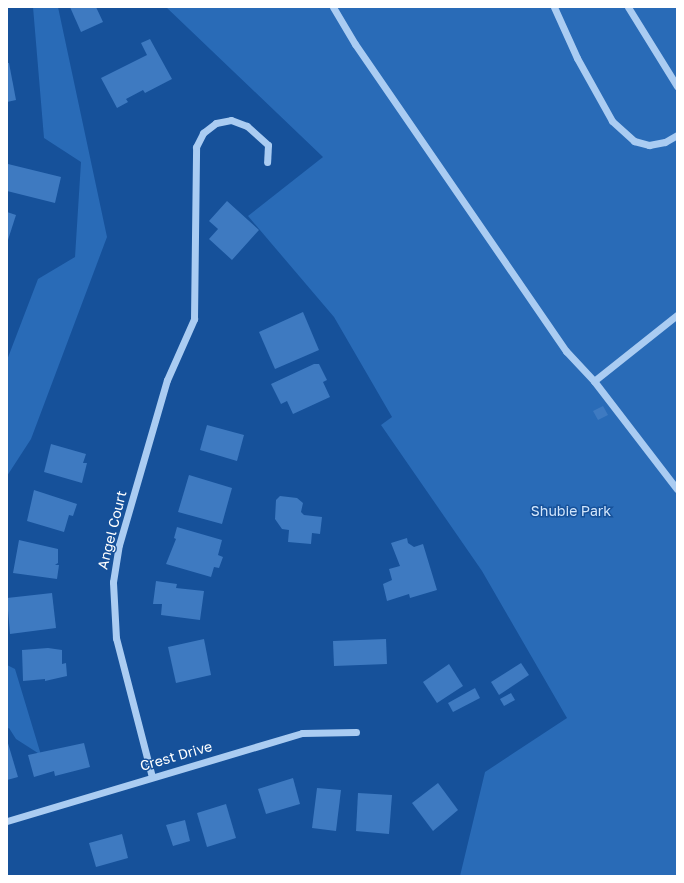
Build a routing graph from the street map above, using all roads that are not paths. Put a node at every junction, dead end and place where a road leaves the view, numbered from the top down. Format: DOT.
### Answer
graph roads {
  1 [pos="333,7"];
  2 [pos="554,7"];
  3 [pos="628,7"];
  4 [pos="677,86"];
  5 [pos="677,134"];
  6 [pos="267,162"];
  7 [pos="677,315"];
  8 [pos="594,381"];
  9 [pos="677,489"];
  10 [pos="356,732"];
  11 [pos="152,777"];
  12 [pos="7,821"];
  1 -- 8 [label="street"];
  2 -- 5 [label="street"];
  3 -- 4 [label="street"];
  6 -- 11 [label="street, Angel Court"];
  7 -- 8 [label="street"];
  8 -- 9 [label="street"];
  10 -- 11 [label="street, Crest Drive"];
  11 -- 12 [label="street, Crest Drive"];
}
